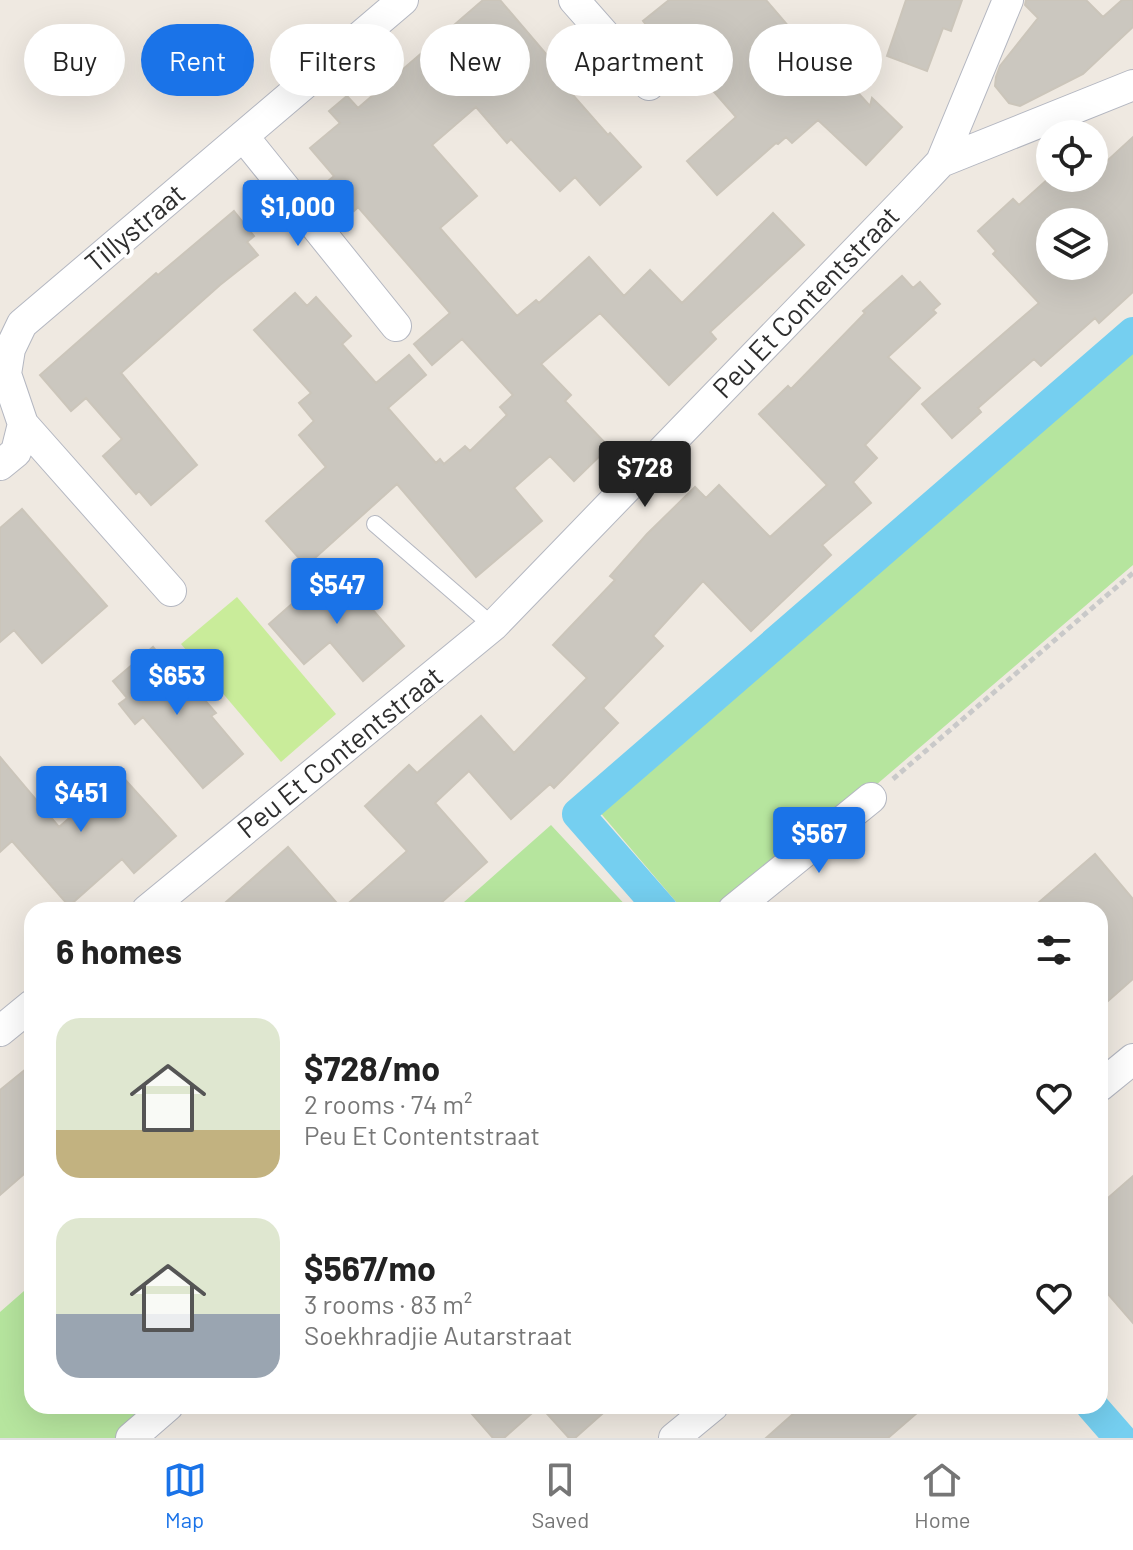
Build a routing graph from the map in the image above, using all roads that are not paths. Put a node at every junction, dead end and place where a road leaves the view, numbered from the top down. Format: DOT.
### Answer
graph roads {
  1 [pos="574,0"];
  2 [pos="1008,0"];
  3 [pos="391,4"];
  4 [pos="595,24"];
  5 [pos="1133,85"];
  6 [pos="243,136"];
  7 [pos="941,162"];
  8 [pos="396,326"];
  9 [pos="23,424"];
  10 [pos="0,465"];
  11 [pos="375,524"];
  12 [pos="171,591"];
  13 [pos="493,626"];
  14 [pos="871,798"];
  15 [pos="157,902"];
  16 [pos="743,902"];
  17 [pos="24,1012"];
  18 [pos="0,1031"];
  19 [pos="1133,1059"];
  20 [pos="1108,1079"];
  21 [pos="159,1414"];
  22 [pos="703,1414"];
  23 [pos="131,1438"];
  24 [pos="674,1438"];
  1 -- 4 [label="street"];
  2 -- 7 [label="street, Peu Et Contentstraat"];
  3 -- 6 [label="street, Tillystraat"];
  5 -- 7 [label="street"];
  6 -- 8 [label="street"];
  6 -- 9 [label="street, Tillystraat"];
  7 -- 13 [label="street, Peu Et Contentstraat"];
  9 -- 10 [label="street"];
  9 -- 12 [label="street"];
  11 -- 13 [label="lane"];
  13 -- 15 [label="street, Peu Et Contentstraat"];
  14 -- 16 [label="street"];
  17 -- 18 [label="street"];
  19 -- 20 [label="street"];
  21 -- 23 [label="street"];
  22 -- 24 [label="street"];
}
